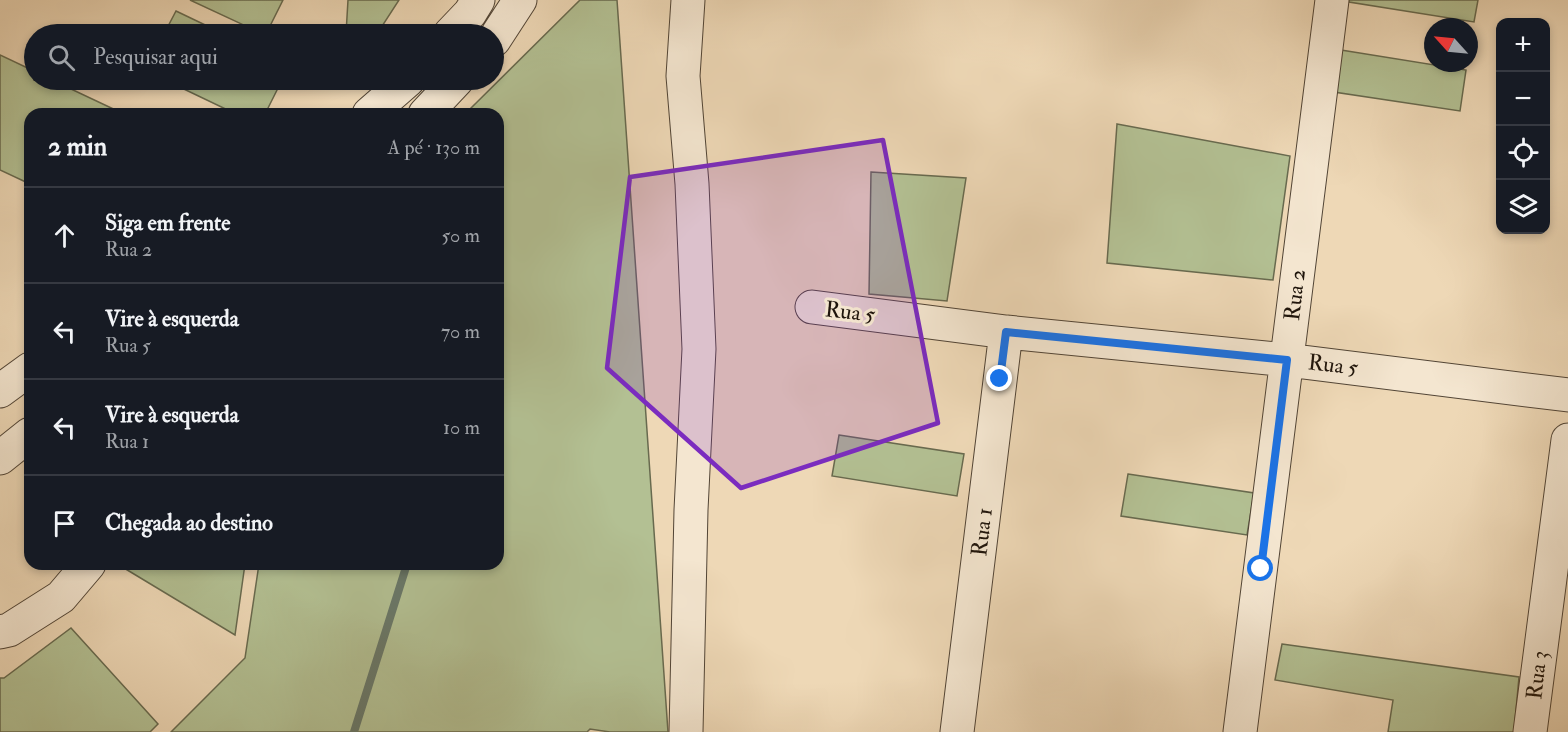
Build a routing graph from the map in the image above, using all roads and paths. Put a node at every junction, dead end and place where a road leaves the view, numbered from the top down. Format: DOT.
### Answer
graph roads {
  1 [pos="520,0"];
  2 [pos="688,0"];
  3 [pos="1332,0"];
  4 [pos="504,24"];
  5 [pos="397,90"];
  6 [pos="447,90"];
  7 [pos="376,108"];
  8 [pos="430,108"];
  9 [pos="812,307"];
  10 [pos="1006,332"];
  11 [pos="1287,360"];
  12 [pos="24,373"];
  13 [pos="0,391"];
  14 [pos="1568,395"];
  15 [pos="24,439"];
  16 [pos="1568,440"];
  17 [pos="0,458"];
  18 [pos="84,570"];
  19 [pos="0,632"];
  20 [pos="686,732"];
  21 [pos="957,732"];
  22 [pos="1240,732"];
  23 [pos="1530,732"];
  1 -- 4 [label="street"];
  2 -- 20 [label="street"];
  3 -- 11 [label="street, Rua 2"];
  5 -- 7 [label="street"];
  6 -- 8 [label="street"];
  9 -- 10 [label="street, Rua 5"];
  10 -- 11 [label="street, Rua 5"];
  10 -- 21 [label="street, Rua 1"];
  11 -- 14 [label="street, Rua 5"];
  11 -- 22 [label="street, Rua 2"];
  12 -- 13 [label="street"];
  15 -- 17 [label="street"];
  16 -- 23 [label="street, Rua 3"];
  18 -- 19 [label="street"];
}
